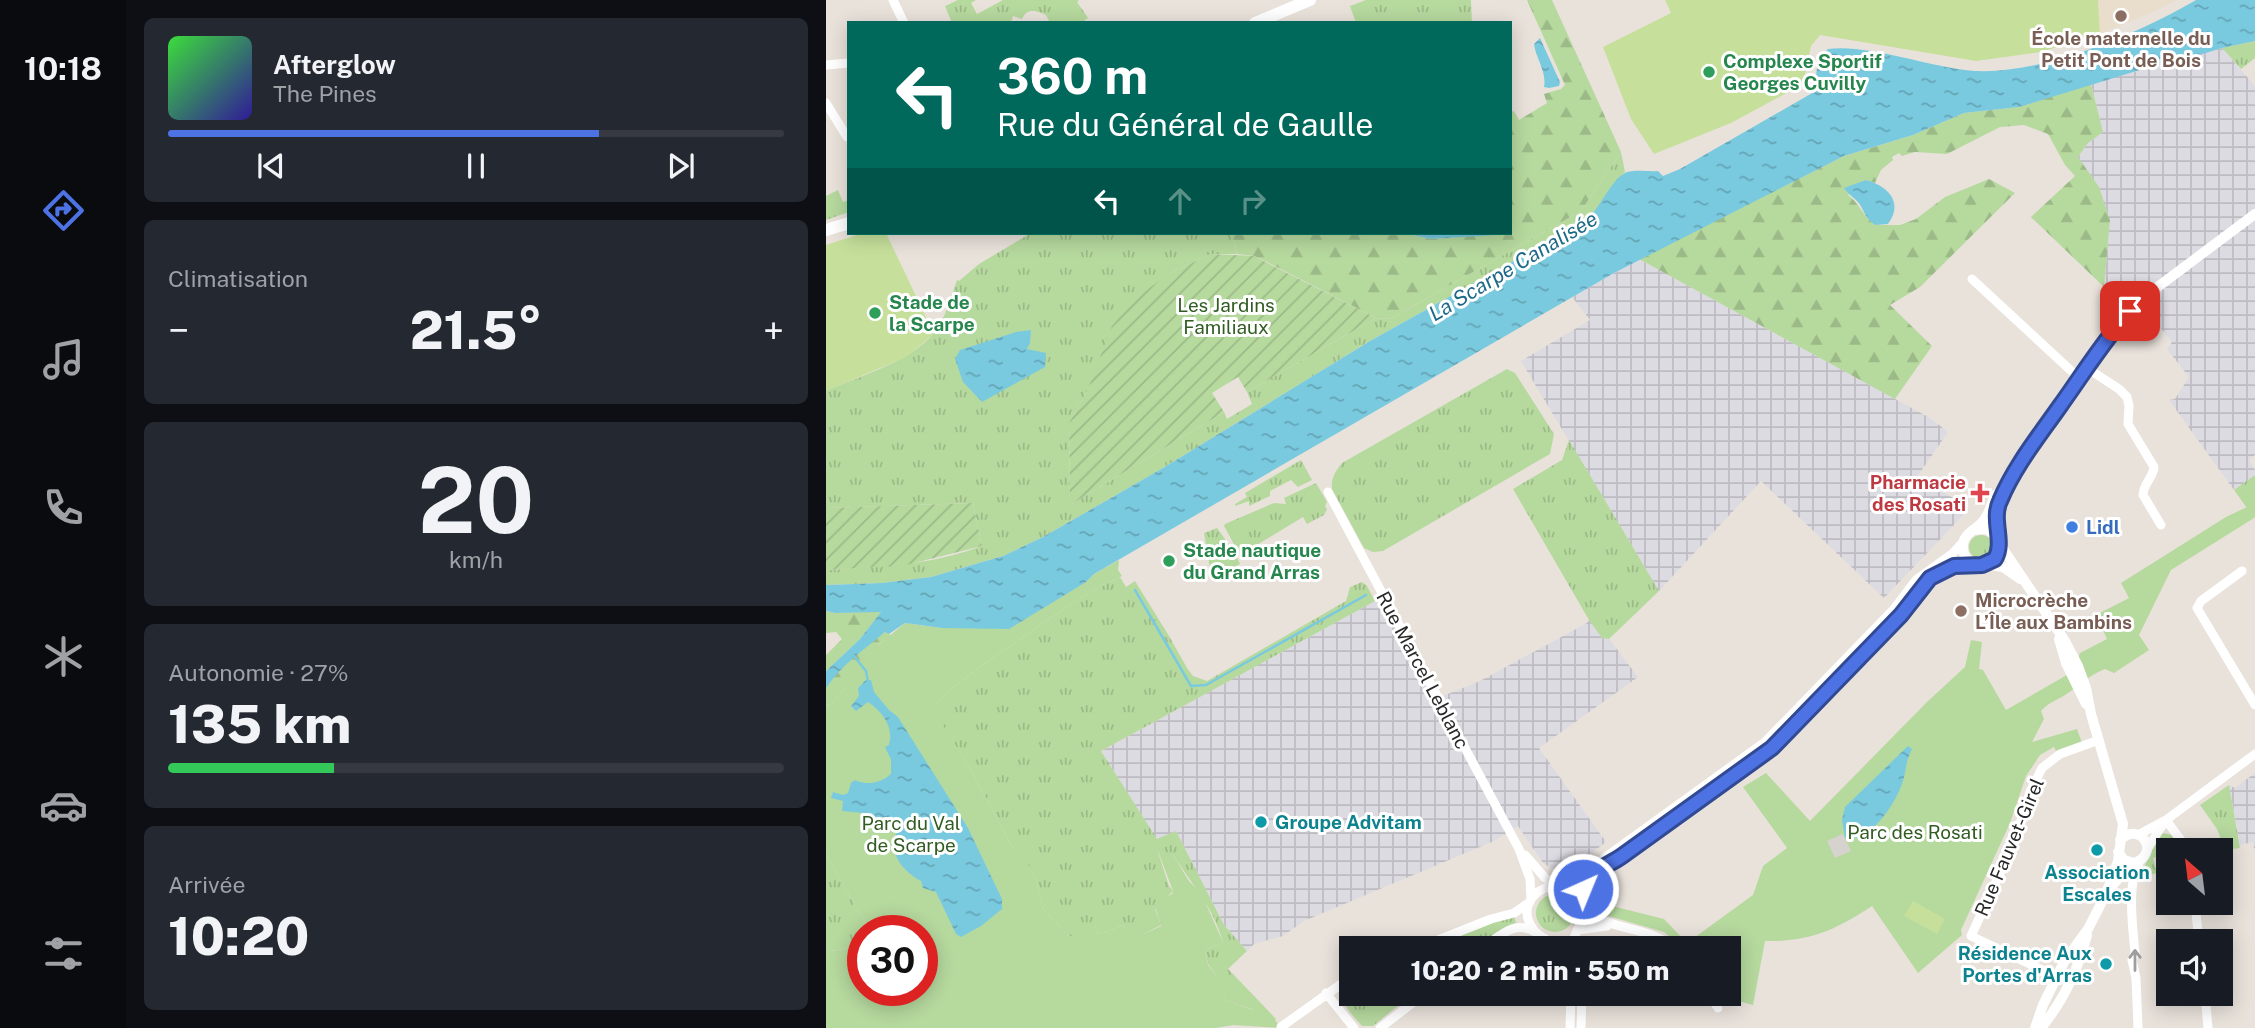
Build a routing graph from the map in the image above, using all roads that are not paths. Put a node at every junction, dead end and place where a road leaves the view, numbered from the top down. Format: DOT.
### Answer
graph roads {
  1 [pos="893,0"];
  2 [pos="1310,0"];
  3 [pos="1288,4"];
  4 [pos="903,21"];
  5 [pos="1258,21"];
  6 [pos="847,63"];
  7 [pos="826,65"];
  8 [pos="826,103"];
  9 [pos="847,137"];
  10 [pos="2255,214"];
  11 [pos="847,224"];
  12 [pos="826,230"];
  13 [pos="1972,279"];
  14 [pos="2087,368"];
  15 [pos="2080,379"];
  16 [pos="2025,457"];
  17 [pos="1328,492"];
  18 [pos="2161,525"];
  19 [pos="1973,530"];
  20 [pos="1964,541"];
  21 [pos="1999,541"];
  22 [pos="1982,565"];
  23 [pos="2242,571"];
  24 [pos="2023,580"];
  25 [pos="2255,705"];
  26 [pos="2099,740"];
  27 [pos="2255,754"];
  28 [pos="2166,820"];
  29 [pos="2123,824"];
  30 [pos="2137,834"];
  31 [pos="2179,838"];
  32 [pos="2119,846"];
  33 [pos="2148,848"];
  34 [pos="1519,849"];
  35 [pos="2138,862"];
  36 [pos="1558,885"];
  37 [pos="2107,892"];
  38 [pos="1530,900"];
  39 [pos="1582,905"];
  40 [pos="1613,926"];
  41 [pos="2088,929"];
  42 [pos="1576,931"];
  43 [pos="1535,932"];
  44 [pos="1448,936"];
  45 [pos="1499,936"];
  46 [pos="1542,936"];
  47 [pos="1569,936"];
  48 [pos="1575,936"];
  49 [pos="1655,936"];
  50 [pos="2057,977"];
  51 [pos="1339,984"];
  52 [pos="1326,993"];
  53 [pos="1408,1006"];
  54 [pos="1571,1006"];
  55 [pos="1582,1006"];
  56 [pos="2206,1006"];
  57 [pos="1281,1027"];
  58 [pos="1354,1028"];
  59 [pos="1380,1028"];
  60 [pos="1570,1028"];
  61 [pos="1581,1028"];
  62 [pos="2035,1028"];
  63 [pos="2041,1028"];
  64 [pos="2138,1028"];
  65 [pos="2208,1028"];
  1 -- 4 [label="street"];
  2 -- 3 [label="main road"];
  3 -- 5 [label="main road"];
  6 -- 7 [label="street"];
  8 -- 9 [label="street"];
  10 -- 14 [label="street"];
  11 -- 12 [label="main road"];
  13 -- 15 [label="street"];
  14 -- 15 [label="street"];
  14 -- 18 [label="street"];
  15 -- 16 [label="street"];
  16 -- 19 [label="street"];
  16 -- 21 [label="street"];
  17 -- 34 [label="street, Rue Marcel Leblanc"];
  19 -- 20 [label="street"];
  19 -- 21 [label="street"];
  20 -- 22 [label="street"];
  20 -- 36 [label="street"];
  21 -- 22 [label="street"];
  21 -- 24 [label="street"];
  22 -- 24 [label="street"];
  22 -- 39 [label="street"];
  23 -- 25 [label="street"];
  24 -- 26 [label="street"];
  26 -- 29 [label="street"];
  26 -- 50 [label="street, Rue Fauvet-Girel"];
  27 -- 28 [label="street"];
  28 -- 30 [label="street"];
  28 -- 31 [label="street"];
  28 -- 33 [label="street"];
  29 -- 30 [label="street"];
  29 -- 32 [label="street"];
  30 -- 32 [label="street"];
  30 -- 33 [label="street"];
  32 -- 35 [label="street"];
  32 -- 37 [label="street"];
  33 -- 35 [label="street"];
  34 -- 36 [label="street, Rue Marcel Leblanc"];
  34 -- 38 [label="street, Rue Marcel Leblanc"];
  35 -- 37 [label="street"];
  64 -- 35 [label="street, one-way"];
  36 -- 38 [label="street"];
  36 -- 39 [label="street"];
  37 -- 41 [label="street"];
  38 -- 43 [label="street"];
  38 -- 44 [label="street"];
  39 -- 40 [label="street"];
  39 -- 42 [label="street"];
  40 -- 42 [label="street"];
  40 -- 49 [label="street"];
  41 -- 50 [label="street"];
  41 -- 63 [label="street"];
  42 -- 47 [label="street"];
  42 -- 48 [label="street"];
  43 -- 45 [label="street"];
  43 -- 46 [label="street"];
  50 -- 62 [label="street"];
  51 -- 52 [label="street"];
  52 -- 57 [label="street"];
  52 -- 58 [label="street"];
  53 -- 59 [label="street"];
  54 -- 60 [label="street"];
  55 -- 61 [label="street"];
  56 -- 65 [label="street"];
}
